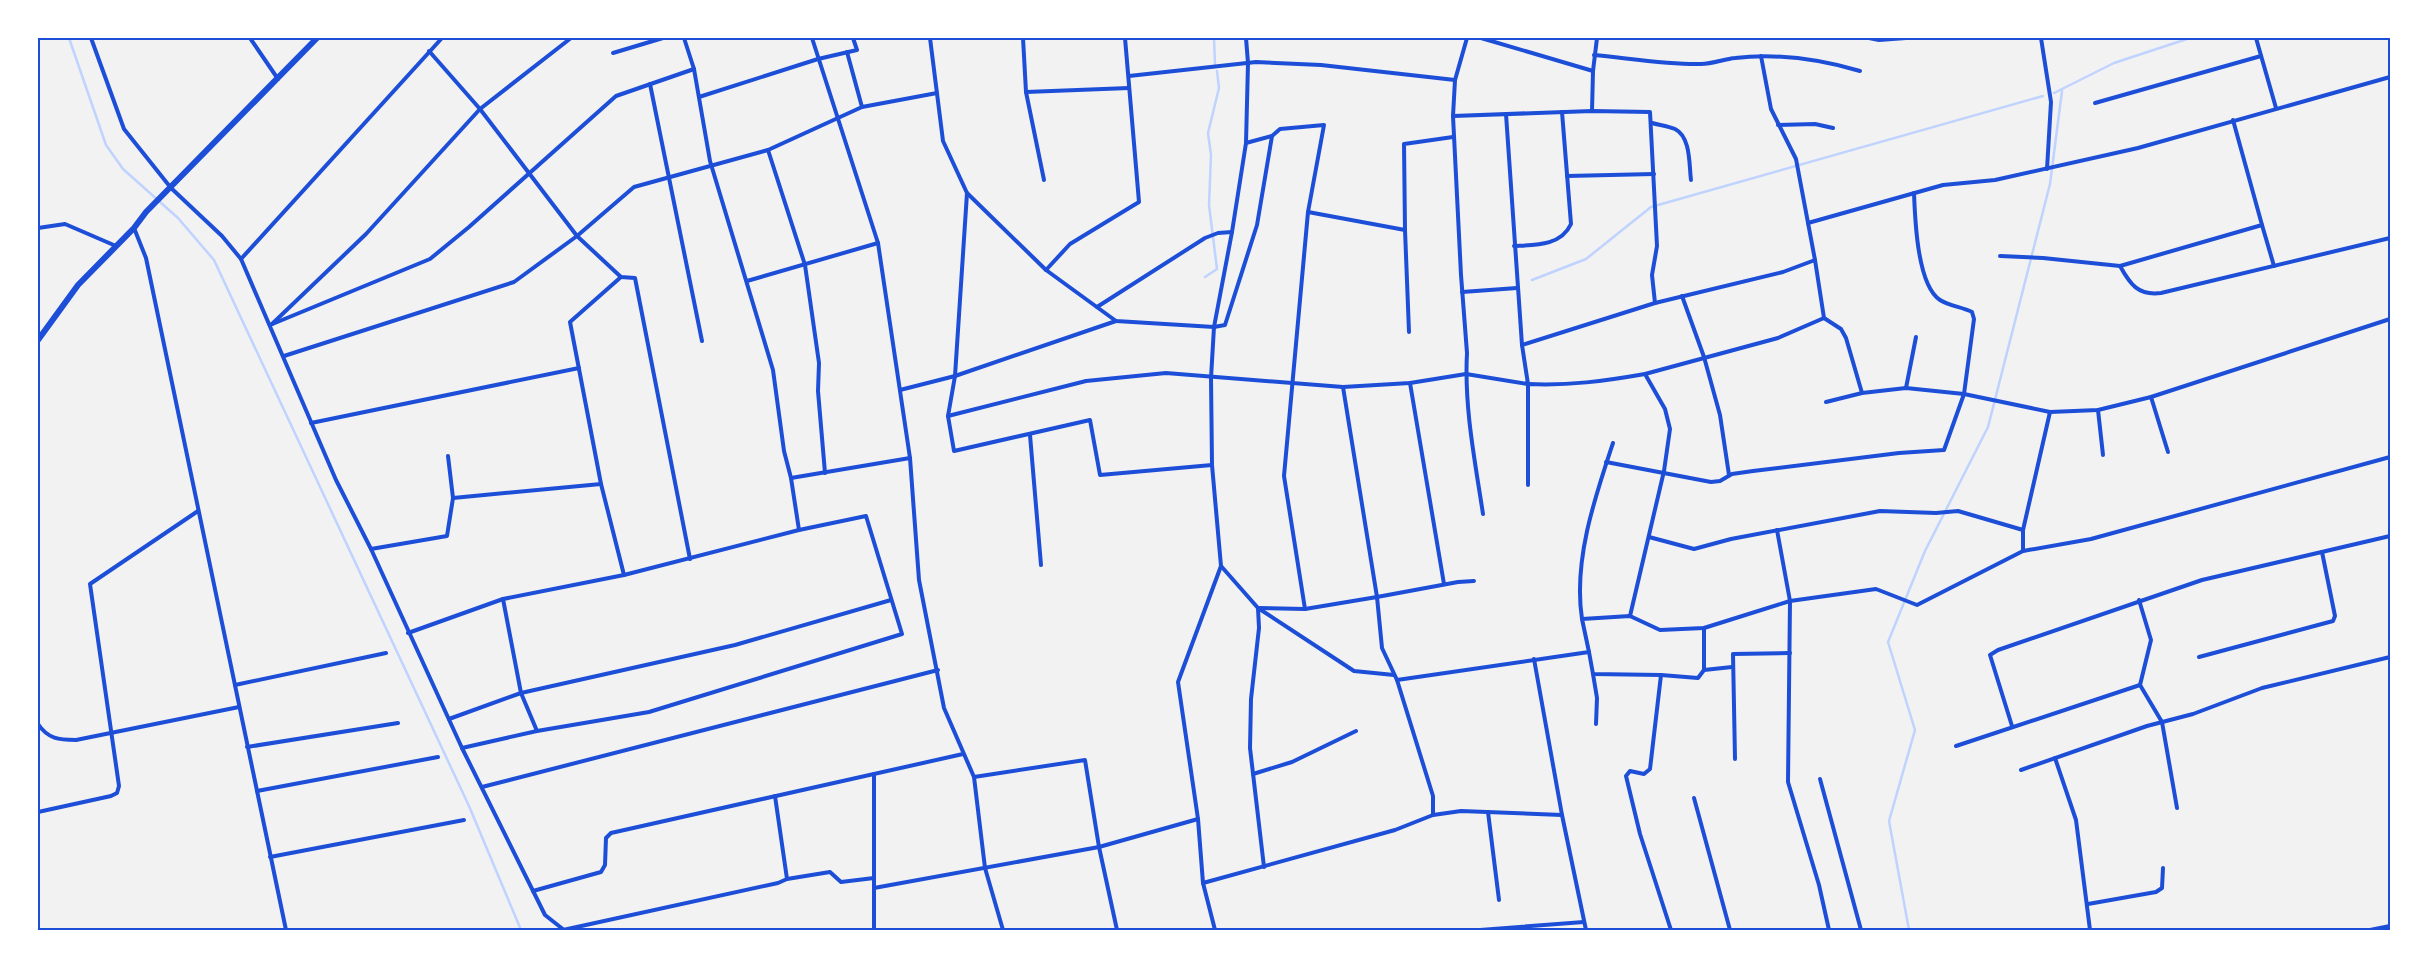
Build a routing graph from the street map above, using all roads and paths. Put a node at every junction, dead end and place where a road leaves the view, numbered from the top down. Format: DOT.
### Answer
graph roads {
  1 [pos="91,38"];
  2 [pos="250,38"];
  3 [pos="317,38"];
  4 [pos="442,38"];
  5 [pos="571,38"];
  6 [pos="663,38"];
  7 [pos="684,38"];
  8 [pos="812,38"];
  9 [pos="853,38"];
  10 [pos="930,38"];
  11 [pos="1022,38"];
  12 [pos="1125,38"];
  13 [pos="1246,38"];
  14 [pos="1467,38"];
  15 [pos="1481,38"];
  16 [pos="1597,38"];
  17 [pos="1869,38"];
  18 [pos="1906,38"];
  19 [pos="2041,38"];
  20 [pos="2256,38"];
  21 [pos="429,51"];
  22 [pos="847,52"];
  23 [pos="613,53"];
  24 [pos="1594,55"];
  25 [pos="1761,56"];
  26 [pos="2261,56"];
  27 [pos="818,59"];
  28 [pos="1248,63"];
  29 [pos="694,69"];
  30 [pos="1593,71"];
  31 [pos="1860,71"];
  32 [pos="1129,76"];
  33 [pos="2390,77"];
  34 [pos="278,79"];
  35 [pos="1455,80"];
  36 [pos="650,84"];
  37 [pos="1129,88"];
  38 [pos="1026,92"];
  39 [pos="937,93"];
  40 [pos="699,97"];
  41 [pos="2095,103"];
  42 [pos="862,107"];
  43 [pos="2276,108"];
  44 [pos="480,109"];
  45 [pos="1592,111"];
  46 [pos="1562,112"];
  47 [pos="1506,114"];
  48 [pos="1452,116"];
  49 [pos="836,117"];
  50 [pos="2233,120"];
  51 [pos="1652,123"];
  52 [pos="1778,125"];
  53 [pos="1833,128"];
  54 [pos="1272,136"];
  55 [pos="1453,137"];
  56 [pos="1246,143"];
  57 [pos="768,150"];
  58 [pos="713,167"];
  59 [pos="2051,169"];
  60 [pos="529,172"];
  61 [pos="1654,174"];
  62 [pos="1568,176"];
  63 [pos="670,178"];
  64 [pos="1044,180"];
  65 [pos="1691,180"];
  66 [pos="172,188"];
  67 [pos="968,193"];
  68 [pos="1914,193"];
  69 [pos="1308,212"];
  70 [pos="1808,223"];
  71 [pos="2262,225"];
  72 [pos="38,228"];
  73 [pos="134,228"];
  74 [pos="1405,230"];
  75 [pos="1232,232"];
  76 [pos="577,236"];
  77 [pos="2390,238"];
  78 [pos="878,243"];
  79 [pos="116,246"];
  80 [pos="1514,246"];
  81 [pos="2000,256"];
  82 [pos="241,259"];
  83 [pos="1815,260"];
  84 [pos="805,265"];
  85 [pos="2120,266"];
  86 [pos="2274,266"];
  87 [pos="1046,270"];
  88 [pos="621,277"];
  89 [pos="746,281"];
  90 [pos="1517,288"];
  91 [pos="1462,292"];
  92 [pos="1682,296"];
  93 [pos="1654,303"];
  94 [pos="1097,307"];
  95 [pos="1824,318"];
  96 [pos="2390,319"];
  97 [pos="1116,321"];
  98 [pos="270,325"];
  99 [pos="1214,327"];
  100 [pos="1409,332"];
  101 [pos="1916,337"];
  102 [pos="38,340"];
  103 [pos="702,341"];
  104 [pos="1522,345"];
  105 [pos="284,356"];
  106 [pos="1704,357"];
  107 [pos="579,368"];
  108 [pos="1466,374"];
  109 [pos="1645,374"];
  110 [pos="955,376"];
  111 [pos="1211,378"];
  112 [pos="1292,382"];
  113 [pos="1410,384"];
  114 [pos="1528,384"];
  115 [pos="1344,387"];
  116 [pos="1906,388"];
  117 [pos="900,390"];
  118 [pos="1862,393"];
  119 [pos="1964,394"];
  120 [pos="2151,396"];
  121 [pos="1826,402"];
  122 [pos="2098,410"];
  123 [pos="2050,412"];
  124 [pos="948,416"];
  125 [pos="311,423"];
  126 [pos="1030,435"];
  127 [pos="1613,442"];
  128 [pos="2168,452"];
  129 [pos="448,456"];
  130 [pos="2103,456"];
  131 [pos="2390,457"];
  132 [pos="910,458"];
  133 [pos="1606,462"];
  134 [pos="1212,465"];
  135 [pos="1664,471"];
  136 [pos="825,473"];
  137 [pos="1729,475"];
  138 [pos="791,478"];
  139 [pos="601,484"];
  140 [pos="1528,485"];
  141 [pos="453,498"];
  142 [pos="198,511"];
  143 [pos="1483,514"];
  144 [pos="799,530"];
  145 [pos="1778,530"];
  146 [pos="2024,530"];
  147 [pos="2390,536"];
  148 [pos="1649,537"];
  149 [pos="371,549"];
  150 [pos="2023,551"];
  151 [pos="2322,552"];
  152 [pos="690,559"];
  153 [pos="1041,565"];
  154 [pos="1221,566"];
  155 [pos="624,574"];
  156 [pos="1474,581"];
  157 [pos="1444,584"];
  158 [pos="1377,597"];
  159 [pos="503,599"];
  160 [pos="891,600"];
  161 [pos="2139,600"];
  162 [pos="1790,601"];
  163 [pos="1258,608"];
  164 [pos="1305,609"];
  165 [pos="1630,616"];
  166 [pos="1582,619"];
  167 [pos="1704,628"];
  168 [pos="408,632"];
  169 [pos="386,652"];
  170 [pos="1589,652"];
  171 [pos="1790,653"];
  172 [pos="2390,656"];
  173 [pos="2198,658"];
  174 [pos="1534,659"];
  175 [pos="1732,668"];
  176 [pos="938,670"];
  177 [pos="1704,670"];
  178 [pos="1593,674"];
  179 [pos="1394,675"];
  180 [pos="1661,675"];
  181 [pos="1396,680"];
  182 [pos="235,685"];
  183 [pos="2140,685"];
  184 [pos="522,693"];
  185 [pos="239,707"];
  186 [pos="450,719"];
  187 [pos="2162,722"];
  188 [pos="398,723"];
  189 [pos="38,724"];
  190 [pos="1596,724"];
  191 [pos="2012,726"];
  192 [pos="537,731"];
  193 [pos="1356,731"];
  194 [pos="110,734"];
  195 [pos="1956,746"];
  196 [pos="248,747"];
  197 [pos="462,748"];
  198 [pos="963,754"];
  199 [pos="438,757"];
  200 [pos="2055,758"];
  201 [pos="1735,759"];
  202 [pos="2021,770"];
  203 [pos="874,774"];
  204 [pos="1253,774"];
  205 [pos="974,776"];
  206 [pos="1820,779"];
  207 [pos="482,787"];
  208 [pos="257,791"];
  209 [pos="776,796"];
  210 [pos="1694,798"];
  211 [pos="2177,808"];
  212 [pos="38,812"];
  213 [pos="1488,812"];
  214 [pos="1433,815"];
  215 [pos="1562,815"];
  216 [pos="1198,819"];
  217 [pos="464,820"];
  218 [pos="1099,847"];
  219 [pos="270,857"];
  220 [pos="1264,867"];
  221 [pos="986,868"];
  222 [pos="2163,868"];
  223 [pos="874,878"];
  224 [pos="787,879"];
  225 [pos="1203,883"];
  226 [pos="874,888"];
  227 [pos="533,891"];
  228 [pos="1499,900"];
  229 [pos="2088,904"];
  230 [pos="1584,922"];
  231 [pos="2390,926"];
  232 [pos="286,930"];
  233 [pos="563,930"];
  234 [pos="874,930"];
  235 [pos="1003,930"];
  236 [pos="1117,930"];
  237 [pos="1215,930"];
  238 [pos="1480,930"];
  239 [pos="1586,930"];
  240 [pos="1671,930"];
  241 [pos="1730,930"];
  242 [pos="1830,930"];
  243 [pos="1861,930"];
  244 [pos="2090,930"];
  245 [pos="2370,930"];
  1 -- 66 [label="street"];
  2 -- 34 [label="street"];
  3 -- 34 [label="main road"];
  4 -- 21 [label="street"];
  5 -- 44 [label="street"];
  6 -- 23 [label="street"];
  7 -- 29 [label="street"];
  8 -- 27 [label="street"];
  9 -- 22 [label="street"];
  10 -- 39 [label="street"];
  11 -- 38 [label="street"];
  12 -- 32 [label="street"];
  13 -- 28 [label="street"];
  14 -- 35 [label="street"];
  15 -- 30 [label="street"];
  16 -- 24 [label="street"];
  17 -- 18 [label="street"];
  19 -- 59 [label="street"];
  20 -- 26 [label="street"];
  21 -- 44 [label="street"];
  21 -- 82 [label="street"];
  22 -- 27 [label="street"];
  22 -- 42 [label="street"];
  24 -- 25 [label="street"];
  24 -- 30 [label="street"];
  25 -- 31 [label="street"];
  25 -- 52 [label="street"];
  26 -- 41 [label="street"];
  26 -- 43 [label="street"];
  27 -- 40 [label="street"];
  27 -- 49 [label="street"];
  28 -- 32 [label="street"];
  28 -- 35 [label="street"];
  28 -- 56 [label="street"];
  29 -- 36 [label="street"];
  29 -- 40 [label="street"];
  30 -- 45 [label="street"];
  32 -- 37 [label="street"];
  33 -- 43 [label="street"];
  34 -- 66 [label="main road"];
  35 -- 48 [label="street"];
  36 -- 60 [label="street"];
  36 -- 63 [label="street"];
  37 -- 38 [label="street"];
  37 -- 87 [label="street"];
  38 -- 64 [label="street"];
  39 -- 42 [label="street"];
  39 -- 67 [label="street"];
  40 -- 58 [label="street"];
  42 -- 49 [label="street"];
  43 -- 50 [label="street"];
  44 -- 60 [label="street"];
  44 -- 98 [label="street"];
  45 -- 46 [label="street"];
  45 -- 51 [label="street"];
  46 -- 47 [label="street"];
  46 -- 62 [label="street"];
  47 -- 48 [label="street"];
  47 -- 80 [label="street"];
  48 -- 55 [label="street"];
  49 -- 57 [label="street"];
  49 -- 78 [label="street"];
  50 -- 59 [label="street"];
  50 -- 71 [label="street"];
  51 -- 61 [label="street"];
  51 -- 65 [label="street"];
  52 -- 53 [label="street"];
  52 -- 70 [label="street"];
  54 -- 56 [label="street"];
  54 -- 69 [label="street"];
  54 -- 99 [label="street"];
  55 -- 74 [label="street"];
  55 -- 91 [label="street"];
  56 -- 75 [label="street"];
  57 -- 58 [label="street"];
  57 -- 84 [label="street"];
  58 -- 63 [label="street"];
  58 -- 89 [label="street"];
  59 -- 68 [label="street"];
  60 -- 76 [label="street"];
  60 -- 98 [label="street"];
  61 -- 62 [label="street"];
  61 -- 93 [label="street"];
  62 -- 80 [label="street"];
  63 -- 76 [label="street"];
  63 -- 103 [label="street"];
  66 -- 73 [label="main road"];
  66 -- 82 [label="street"];
  67 -- 87 [label="street"];
  67 -- 110 [label="street"];
  68 -- 70 [label="street"];
  68 -- 119 [label="street"];
  69 -- 74 [label="street"];
  69 -- 112 [label="street"];
  70 -- 83 [label="street"];
  71 -- 85 [label="street"];
  71 -- 86 [label="street"];
  72 -- 79 [label="street"];
  73 -- 79 [label="main road"];
  73 -- 142 [label="street"];
  74 -- 100 [label="street"];
  75 -- 94 [label="street"];
  75 -- 99 [label="street"];
  76 -- 88 [label="street"];
  76 -- 105 [label="street"];
  77 -- 86 [label="street"];
  78 -- 84 [label="street"];
  78 -- 117 [label="street"];
  79 -- 102 [label="main road"];
  80 -- 90 [label="street"];
  81 -- 85 [label="street"];
  82 -- 98 [label="street"];
  83 -- 92 [label="street"];
  83 -- 95 [label="street"];
  84 -- 89 [label="street"];
  84 -- 136 [label="street"];
  85 -- 86 [label="street"];
  87 -- 94 [label="street"];
  88 -- 107 [label="street"];
  88 -- 152 [label="street"];
  89 -- 138 [label="street"];
  90 -- 91 [label="street"];
  90 -- 104 [label="street"];
  91 -- 108 [label="street"];
  92 -- 93 [label="street"];
  92 -- 106 [label="street"];
  93 -- 104 [label="street"];
  94 -- 97 [label="street"];
  95 -- 106 [label="street"];
  95 -- 118 [label="street"];
  96 -- 120 [label="street"];
  97 -- 99 [label="street"];
  97 -- 110 [label="street"];
  98 -- 105 [label="street"];
  99 -- 111 [label="street"];
  101 -- 116 [label="street"];
  104 -- 114 [label="street"];
  105 -- 125 [label="street"];
  106 -- 109 [label="street"];
  106 -- 137 [label="street"];
  107 -- 125 [label="street"];
  107 -- 139 [label="street"];
  108 -- 113 [label="street"];
  108 -- 114 [label="street"];
  108 -- 143 [label="street"];
  109 -- 114 [label="street"];
  109 -- 135 [label="street"];
  110 -- 117 [label="street"];
  110 -- 124 [label="street"];
  111 -- 112 [label="street"];
  111 -- 124 [label="street"];
  111 -- 134 [label="street"];
  112 -- 115 [label="street"];
  112 -- 164 [label="street"];
  113 -- 115 [label="street"];
  113 -- 157 [label="street"];
  114 -- 140 [label="street"];
  115 -- 158 [label="street"];
  116 -- 118 [label="street"];
  116 -- 119 [label="street"];
  117 -- 132 [label="street"];
  118 -- 121 [label="street"];
  119 -- 123 [label="street"];
  119 -- 137 [label="street"];
  120 -- 122 [label="street"];
  120 -- 128 [label="street"];
  122 -- 123 [label="street"];
  122 -- 130 [label="street"];
  123 -- 146 [label="street"];
  124 -- 126 [label="street"];
  125 -- 149 [label="street"];
  126 -- 134 [label="street"];
  126 -- 153 [label="street"];
  127 -- 133 [label="street"];
  129 -- 141 [label="street"];
  131 -- 150 [label="street"];
  132 -- 136 [label="street"];
  132 -- 176 [label="street"];
  133 -- 135 [label="street"];
  133 -- 166 [label="street"];
  134 -- 154 [label="street"];
  135 -- 137 [label="street"];
  135 -- 148 [label="street"];
  136 -- 138 [label="street"];
  138 -- 144 [label="street"];
  139 -- 141 [label="street"];
  139 -- 155 [label="street"];
  141 -- 149 [label="street"];
  142 -- 182 [label="street"];
  142 -- 194 [label="street"];
  144 -- 152 [label="street"];
  144 -- 160 [label="street"];
  145 -- 146 [label="street"];
  145 -- 148 [label="street"];
  145 -- 162 [label="street"];
  146 -- 150 [label="street"];
  147 -- 151 [label="street"];
  148 -- 165 [label="street"];
  149 -- 168 [label="street"];
  150 -- 162 [label="street"];
  151 -- 161 [label="street"];
  151 -- 173 [label="street"];
  152 -- 155 [label="street"];
  154 -- 163 [label="street"];
  154 -- 216 [label="street"];
  155 -- 159 [label="street"];
  156 -- 157 [label="street"];
  157 -- 158 [label="street"];
  158 -- 164 [label="street"];
  158 -- 179 [label="street"];
  159 -- 168 [label="street"];
  159 -- 184 [label="street"];
  160 -- 184 [label="street"];
  160 -- 192 [label="street"];
  161 -- 183 [label="street"];
  161 -- 191 [label="street"];
  162 -- 167 [label="street"];
  162 -- 171 [label="street"];
  163 -- 164 [label="street"];
  163 -- 179 [label="street"];
  163 -- 204 [label="street"];
  165 -- 166 [label="street"];
  165 -- 167 [label="street"];
  166 -- 170 [label="street"];
  167 -- 177 [label="street"];
  168 -- 186 [label="street"];
  169 -- 182 [label="street"];
  170 -- 174 [label="street"];
  170 -- 178 [label="street"];
  171 -- 175 [label="street"];
  171 -- 242 [label="street"];
  172 -- 187 [label="street"];
  174 -- 181 [label="street"];
  174 -- 215 [label="street"];
  175 -- 177 [label="street"];
  175 -- 201 [label="street"];
  176 -- 198 [label="street"];
  176 -- 207 [label="street"];
  177 -- 180 [label="street"];
  178 -- 180 [label="street"];
  178 -- 190 [label="street"];
  179 -- 181 [label="street"];
  180 -- 240 [label="street"];
  181 -- 214 [label="street"];
  182 -- 185 [label="street"];
  183 -- 187 [label="street"];
  183 -- 191 [label="street"];
  184 -- 186 [label="street"];
  184 -- 192 [label="street"];
  185 -- 194 [label="street"];
  185 -- 196 [label="street"];
  186 -- 197 [label="street"];
  187 -- 200 [label="street"];
  187 -- 211 [label="street"];
  188 -- 196 [label="street"];
  189 -- 194 [label="street"];
  191 -- 195 [label="street"];
  192 -- 197 [label="street"];
  193 -- 204 [label="street"];
  194 -- 212 [label="street"];
  196 -- 208 [label="street"];
  197 -- 207 [label="street"];
  198 -- 203 [label="street"];
  198 -- 205 [label="street"];
  199 -- 208 [label="street"];
  200 -- 202 [label="street"];
  200 -- 229 [label="street"];
  203 -- 209 [label="street"];
  203 -- 223 [label="street"];
  204 -- 220 [label="street"];
  205 -- 218 [label="street"];
  205 -- 221 [label="street"];
  206 -- 243 [label="street"];
  207 -- 227 [label="street"];
  208 -- 219 [label="street"];
  209 -- 224 [label="street"];
  209 -- 227 [label="street"];
  210 -- 241 [label="street"];
  213 -- 214 [label="street"];
  213 -- 215 [label="street"];
  213 -- 228 [label="street"];
  214 -- 220 [label="street"];
  215 -- 230 [label="street"];
  216 -- 218 [label="street"];
  216 -- 225 [label="street"];
  217 -- 219 [label="street"];
  218 -- 221 [label="street"];
  218 -- 236 [label="street"];
  219 -- 232 [label="street"];
  220 -- 225 [label="street"];
  221 -- 226 [label="street"];
  221 -- 235 [label="street"];
  222 -- 229 [label="street"];
  223 -- 224 [label="street"];
  223 -- 226 [label="street"];
  224 -- 233 [label="street"];
  225 -- 237 [label="street"];
  226 -- 234 [label="street"];
  227 -- 233 [label="street"];
  229 -- 244 [label="street"];
  230 -- 238 [label="street"];
  230 -- 239 [label="street"];
  231 -- 245 [label="street"];
}
